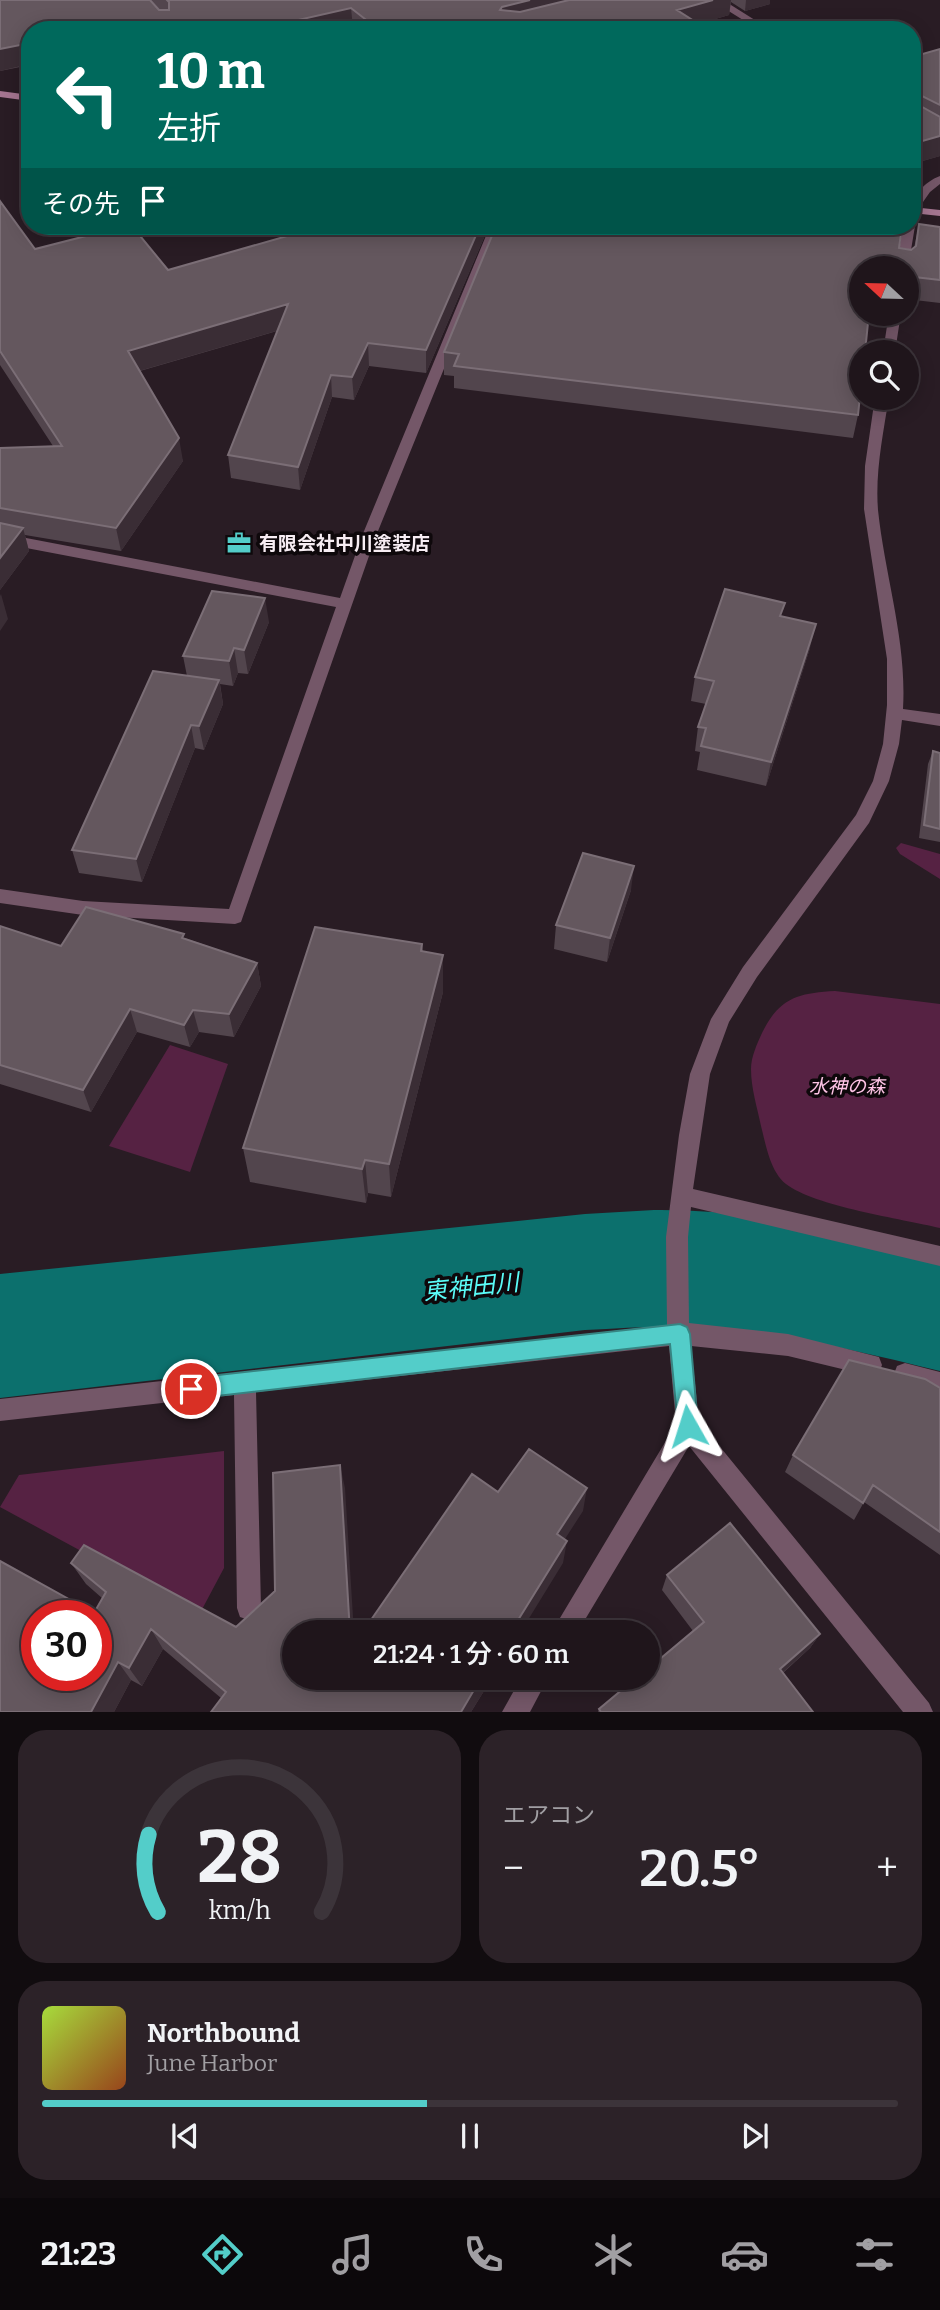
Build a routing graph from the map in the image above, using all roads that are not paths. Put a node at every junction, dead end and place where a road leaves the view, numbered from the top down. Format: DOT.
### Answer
graph roads {
  1 [pos="716,0"];
  2 [pos="751,21"];
  3 [pos="0,94"];
  4 [pos="21,97"];
  5 [pos="940,179"];
  6 [pos="921,197"];
  7 [pos="921,211"];
  8 [pos="940,214"];
  9 [pos="492,235"];
  10 [pos="908,235"];
  11 [pos="904,256"];
  12 [pos="880,410"];
  13 [pos="0,538"];
  14 [pos="345,604"];
  15 [pos="894,713"];
  16 [pos="940,720"];
  17 [pos="0,896"];
  18 [pos="682,1195"];
  19 [pos="940,1256"];
  20 [pos="679,1329"];
  21 [pos="245,1382"];
  22 [pos="940,1382"];
  23 [pos="0,1410"];
  24 [pos="688,1426"];
  25 [pos="248,1608"];
  26 [pos="571,1620"];
  27 [pos="528,1690"];
  28 [pos="515,1712"];
  29 [pos="920,1712"];
  1 -- 2 [label="street"];
  3 -- 4 [label="street"];
  5 -- 6 [label="street"];
  7 -- 8 [label="street"];
  9 -- 14 [label="street"];
  10 -- 11 [label="street"];
  12 -- 15 [label="street"];
  13 -- 14 [label="street"];
  14 -- 17 [label="street"];
  15 -- 16 [label="street"];
  15 -- 18 [label="street"];
  18 -- 19 [label="street"];
  18 -- 20 [label="street"];
  20 -- 21 [label="street"];
  20 -- 22 [label="street"];
  20 -- 24 [label="street"];
  21 -- 23 [label="street"];
  21 -- 25 [label="street"];
  24 -- 26 [label="street"];
  24 -- 29 [label="street"];
  27 -- 28 [label="street"];
}
